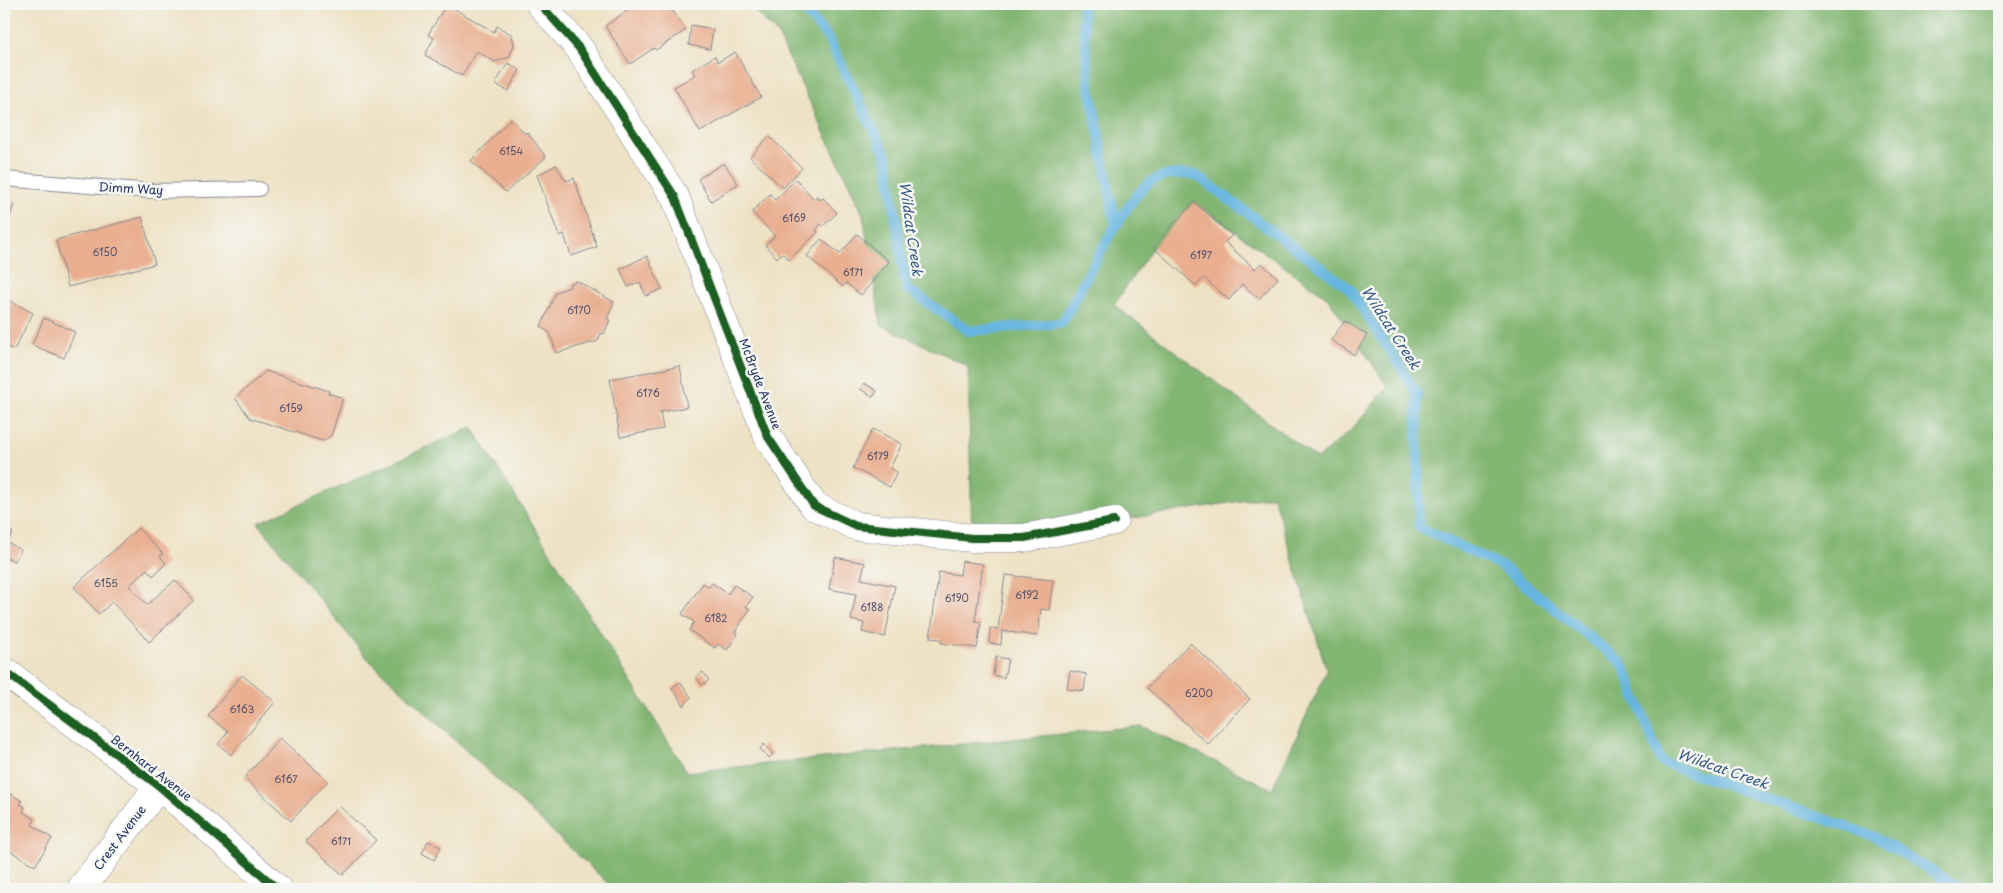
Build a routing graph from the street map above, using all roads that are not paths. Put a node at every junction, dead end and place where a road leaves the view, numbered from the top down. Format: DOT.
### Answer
graph roads {
  1 [pos="540,4"];
  2 [pos="4,180"];
  3 [pos="260,189"];
  4 [pos="1114,521"];
  5 [pos="4,672"];
  6 [pos="159,786"];
  7 [pos="81,889"];
  8 [pos="278,889"];
  1 -- 4 [label="street, McBryde Avenue"];
  2 -- 3 [label="lane, Dimm Way"];
  5 -- 6 [label="street, Bernhard Avenue"];
  6 -- 7 [label="street, Crest Avenue"];
  6 -- 8 [label="street, Bernhard Avenue"];
}
